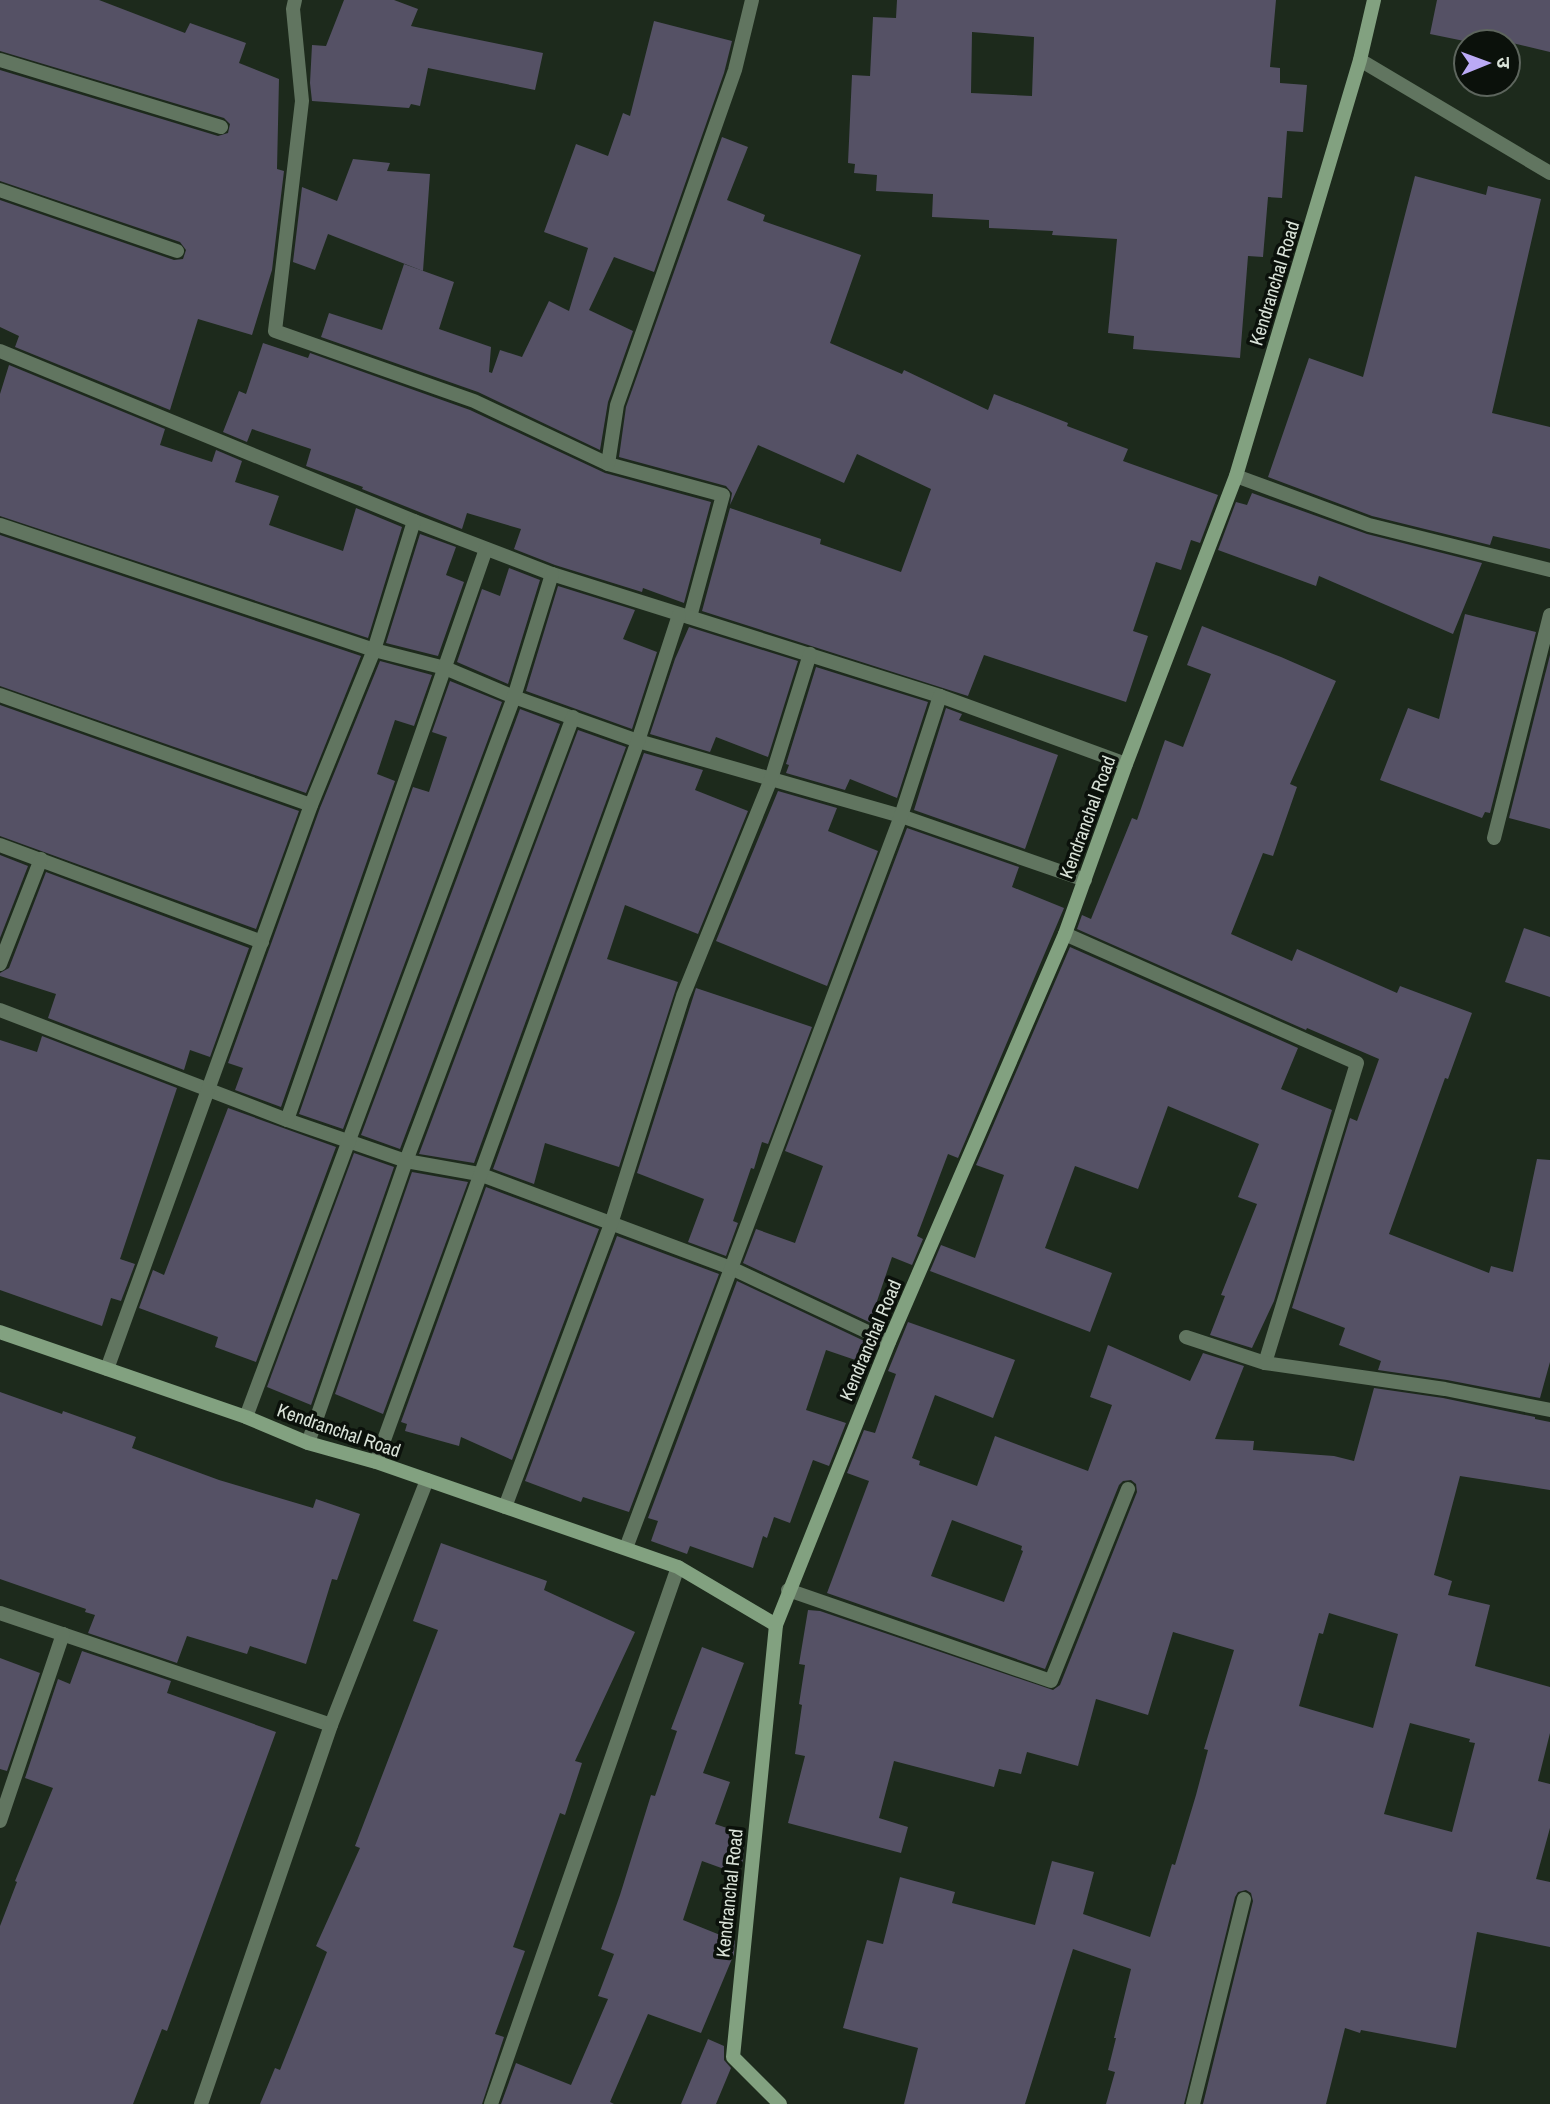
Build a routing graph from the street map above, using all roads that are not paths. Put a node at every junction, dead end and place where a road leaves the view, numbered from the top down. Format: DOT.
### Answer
graph roads {
  1 [pos="295,0"];
  2 [pos="751,0"];
  3 [pos="1374,0"];
  4 [pos="0,60"];
  5 [pos="1360,60"];
  6 [pos="221,127"];
  7 [pos="1550,173"];
  8 [pos="0,190"];
  9 [pos="177,251"];
  10 [pos="0,351"];
  11 [pos="608,464"];
  12 [pos="1236,475"];
  13 [pos="414,521"];
  14 [pos="0,525"];
  15 [pos="486,549"];
  16 [pos="1550,570"];
  17 [pos="552,574"];
  18 [pos="1550,615"];
  19 [pos="684,616"];
  20 [pos="374,650"];
  21 [pos="810,654"];
  22 [pos="446,668"];
  23 [pos="0,695"];
  24 [pos="940,696"];
  25 [pos="514,697"];
  26 [pos="573,717"];
  27 [pos="638,741"];
  28 [pos="1126,764"];
  29 [pos="771,779"];
  30 [pos="311,805"];
  31 [pos="901,816"];
  32 [pos="1494,838"];
  33 [pos="0,845"];
  34 [pos="41,859"];
  35 [pos="1085,880"];
  36 [pos="1065,934"];
  37 [pos="262,942"];
  38 [pos="0,964"];
  39 [pos="0,1010"];
  40 [pos="210,1089"];
  41 [pos="287,1120"];
  42 [pos="348,1140"];
  43 [pos="406,1161"];
  44 [pos="479,1174"];
  45 [pos="611,1224"];
  46 [pos="731,1268"];
  47 [pos="0,1332"];
  48 [pos="1186,1337"];
  49 [pos="889,1342"];
  50 [pos="1265,1363"];
  51 [pos="107,1369"];
  52 [pos="1550,1410"];
  53 [pos="246,1417"];
  54 [pos="308,1443"];
  55 [pos="376,1462"];
  56 [pos="427,1480"];
  57 [pos="1128,1489"];
  58 [pos="505,1507"];
  59 [pos="626,1548"];
  60 [pos="678,1567"];
  61 [pos="789,1590"];
  62 [pos="0,1613"];
  63 [pos="776,1625"];
  64 [pos="63,1634"];
  65 [pos="331,1725"];
  66 [pos="0,1821"];
  67 [pos="1244,1899"];
  68 [pos="201,2104"];
  69 [pos="491,2104"];
  70 [pos="780,2104"];
  71 [pos="1193,2104"];
  1 -- 11 [label="street"];
  2 -- 11 [label="street"];
  3 -- 5 [label="street, Kendranchal Road"];
  4 -- 6 [label="street"];
  5 -- 7 [label="street"];
  5 -- 12 [label="street, Kendranchal Road"];
  8 -- 9 [label="street"];
  10 -- 13 [label="street"];
  11 -- 19 [label="street"];
  12 -- 16 [label="street"];
  12 -- 28 [label="street, Kendranchal Road"];
  13 -- 15 [label="street"];
  13 -- 20 [label="street"];
  14 -- 20 [label="street"];
  15 -- 17 [label="street"];
  15 -- 22 [label="street"];
  17 -- 19 [label="street"];
  17 -- 25 [label="street"];
  18 -- 32 [label="street"];
  19 -- 21 [label="street"];
  19 -- 27 [label="street"];
  20 -- 22 [label="street"];
  20 -- 30 [label="street"];
  21 -- 24 [label="street"];
  21 -- 29 [label="street"];
  22 -- 25 [label="street"];
  22 -- 41 [label="street"];
  23 -- 30 [label="street"];
  24 -- 28 [label="street"];
  24 -- 31 [label="street"];
  25 -- 26 [label="street"];
  25 -- 42 [label="street"];
  26 -- 27 [label="street"];
  26 -- 43 [label="street"];
  27 -- 29 [label="street"];
  27 -- 44 [label="street"];
  28 -- 35 [label="street, Kendranchal Road"];
  29 -- 31 [label="street"];
  29 -- 45 [label="street"];
  30 -- 37 [label="street"];
  31 -- 35 [label="street"];
  31 -- 46 [label="street"];
  33 -- 34 [label="street"];
  34 -- 37 [label="street"];
  34 -- 38 [label="street"];
  35 -- 36 [label="street, Kendranchal Road"];
  36 -- 49 [label="street, Kendranchal Road"];
  36 -- 50 [label="street"];
  37 -- 40 [label="street"];
  39 -- 40 [label="street"];
  40 -- 41 [label="street"];
  40 -- 51 [label="street"];
  41 -- 42 [label="street"];
  42 -- 43 [label="street"];
  42 -- 53 [label="street"];
  43 -- 44 [label="street"];
  43 -- 54 [label="street"];
  44 -- 45 [label="street"];
  44 -- 55 [label="street"];
  45 -- 46 [label="street"];
  45 -- 58 [label="street"];
  46 -- 49 [label="street"];
  46 -- 59 [label="street"];
  47 -- 51 [label="street, Kendranchal Road"];
  48 -- 50 [label="street"];
  49 -- 61 [label="street, Kendranchal Road"];
  50 -- 52 [label="street"];
  51 -- 53 [label="street, Kendranchal Road"];
  53 -- 54 [label="street, Kendranchal Road"];
  54 -- 55 [label="street, Kendranchal Road"];
  55 -- 56 [label="street, Kendranchal Road"];
  56 -- 58 [label="street, Kendranchal Road"];
  56 -- 65 [label="street"];
  57 -- 61 [label="street"];
  58 -- 59 [label="street, Kendranchal Road"];
  59 -- 60 [label="street, Kendranchal Road"];
  60 -- 63 [label="street, Kendranchal Road"];
  60 -- 69 [label="street"];
  61 -- 63 [label="street, Kendranchal Road"];
  62 -- 64 [label="street"];
  63 -- 70 [label="street, Kendranchal Road"];
  64 -- 65 [label="street"];
  64 -- 66 [label="street"];
  65 -- 68 [label="street"];
  67 -- 71 [label="street"];
}
